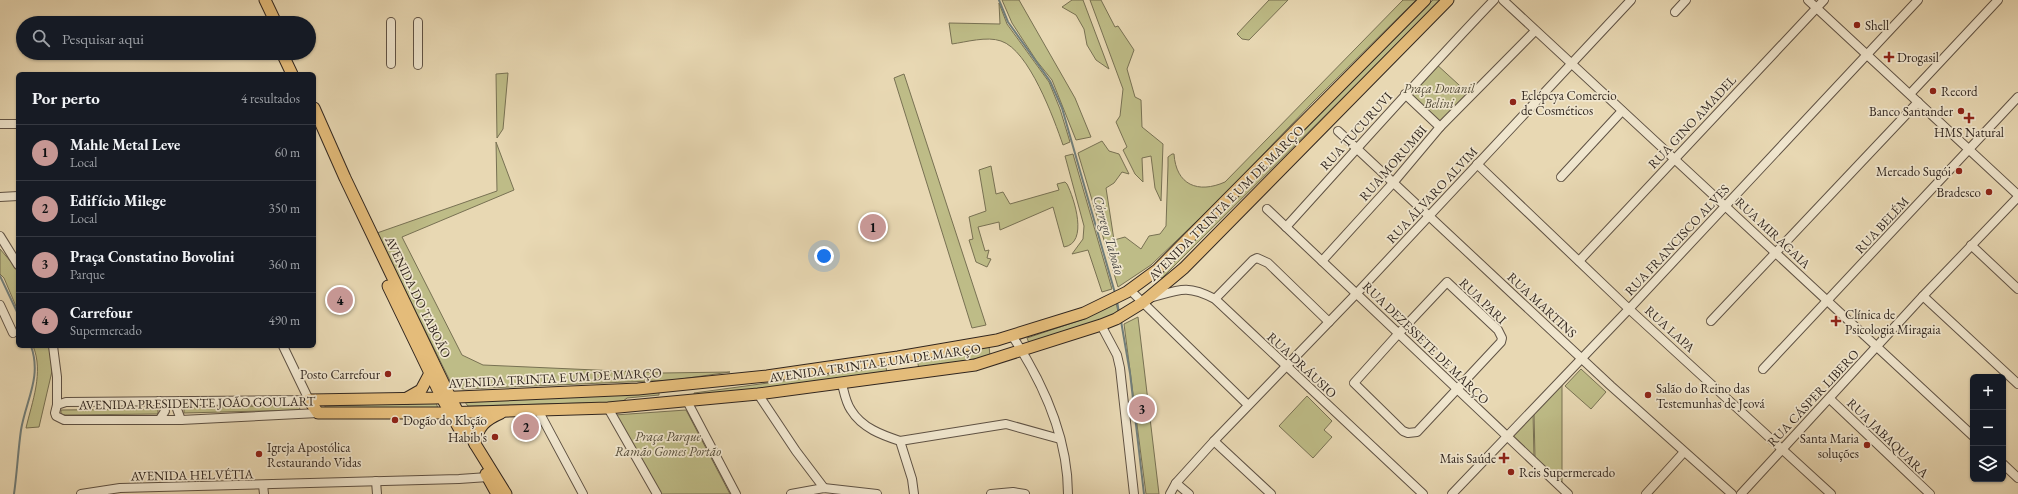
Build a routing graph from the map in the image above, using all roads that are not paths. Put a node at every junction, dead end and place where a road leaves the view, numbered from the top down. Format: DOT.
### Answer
graph roads {
  1 [pos="258,0"];
  2 [pos="266,0"];
  3 [pos="1425,0"];
  4 [pos="1448,0"];
  5 [pos="1494,0"];
  6 [pos="1503,0"];
  7 [pos="1632,0"];
  8 [pos="1686,0"];
  9 [pos="1808,0"];
  10 [pos="1824,0"];
  11 [pos="1918,0"];
  12 [pos="1998,0"];
  13 [pos="1816,8"];
  14 [pos="1675,12"];
  15 [pos="266,16"];
  16 [pos="273,16"];
  17 [pos="391,22"];
  18 [pos="418,22"];
  19 [pos="1535,30"];
  20 [pos="1866,55"];
  21 [pos="285,60"];
  22 [pos="293,60"];
  23 [pos="391,64"];
  24 [pos="418,65"];
  25 [pos="1572,65"];
  26 [pos="291,72"];
  27 [pos="298,72"];
  28 [pos="1405,94"];
  29 [pos="1910,94"];
  30 [pos="2018,97"];
  31 [pos="1918,102"];
  32 [pos="1622,111"];
  33 [pos="316,113"];
  34 [pos="0,124"];
  35 [pos="16,124"];
  36 [pos="316,128"];
  37 [pos="1440,128"];
  38 [pos="1338,131"];
  39 [pos="1358,150"];
  40 [pos="1969,150"];
  41 [pos="1675,159"];
  42 [pos="1477,164"];
  43 [pos="1561,176"];
  44 [pos="1393,183"];
  45 [pos="16,196"];
  46 [pos="2018,196"];
  47 [pos="0,197"];
  48 [pos="1726,206"];
  49 [pos="1267,209"];
  50 [pos="1428,216"];
  51 [pos="1286,227"];
  52 [pos="0,236"];
  53 [pos="1971,245"];
  54 [pos="1776,254"];
  55 [pos="1322,261"];
  56 [pos="1579,261"];
  57 [pos="16,262"];
  58 [pos="2018,289"];
  59 [pos="1126,293"];
  60 [pos="1357,293"];
  61 [pos="1923,296"];
  62 [pos="1146,300"];
  63 [pos="1215,300"];
  64 [pos="1828,301"];
  65 [pos="0,305"];
  66 [pos="1629,309"];
  67 [pos="1711,321"];
  68 [pos="1329,322"];
  69 [pos="1101,325"];
  70 [pos="1399,333"];
  71 [pos="12,334"];
  72 [pos="1013,337"];
  73 [pos="53,348"];
  74 [pos="284,348"];
  75 [pos="1877,348"];
  76 [pos="1022,351"];
  77 [pos="1582,358"];
  78 [pos="1286,366"];
  79 [pos="1763,370"];
  80 [pos="430,373"];
  81 [pos="728,380"];
  82 [pos="842,384"];
  83 [pos="2018,384"];
  84 [pos="660,387"];
  85 [pos="1457,389"];
  86 [pos="758,394"];
  87 [pos="446,398"];
  88 [pos="404,399"];
  89 [pos="1830,399"];
  90 [pos="309,400"];
  91 [pos="159,401"];
  92 [pos="180,401"];
  93 [pos="687,401"];
  94 [pos="57,405"];
  95 [pos="1248,406"];
  96 [pos="622,407"];
  97 [pos="608,408"];
  98 [pos="538,410"];
  99 [pos="507,411"];
  100 [pos="454,412"];
  101 [pos="318,414"];
  102 [pos="160,419"];
  103 [pos="181,420"];
  104 [pos="1970,433"];
  105 [pos="1508,437"];
  106 [pos="1060,439"];
  107 [pos="900,441"];
  108 [pos="1214,441"];
  109 [pos="475,444"];
  110 [pos="1782,448"];
  111 [pos="1684,452"];
  112 [pos="2006,467"];
  113 [pos="492,476"];
  114 [pos="2018,478"];
  115 [pos="376,481"];
  116 [pos="1176,483"];
  117 [pos="263,485"];
  118 [pos="824,488"];
  119 [pos="148,491"];
  120 [pos="858,492"];
  121 [pos="82,494"];
  122 [pos="264,494"];
  123 [pos="377,494"];
  124 [pos="499,494"];
  125 [pos="582,494"];
  126 [pos="657,494"];
  127 [pos="736,494"];
  128 [pos="791,494"];
  129 [pos="877,494"];
  130 [pos="914,494"];
  131 [pos="991,494"];
  132 [pos="1025,494"];
  133 [pos="1068,494"];
  134 [pos="1134,494"];
  135 [pos="1170,494"];
  136 [pos="1189,494"];
  137 [pos="1271,494"];
  138 [pos="1423,494"];
  139 [pos="1452,494"];
  140 [pos="1568,494"];
  141 [pos="1646,494"];
  142 [pos="1732,494"];
  143 [pos="1740,494"];
  144 [pos="1831,494"];
  145 [pos="1930,494"];
  1 -- 15 [label="main road"];
  2 -- 16 [label="main road"];
  3 -- 59 [label="main road, AVENIDA TRINTA E UM DE MARÇO"];
  4 -- 62 [label="main road, AVENIDA TRINTA E UM DE MARÇO"];
  5 -- 28 [label="street, RUA TUCURUVI"];
  6 -- 19 [label="street, RUA MIRAGAIA"];
  7 -- 25 [label="street, RUA ÁLVARO ALVIM"];
  8 -- 14 [label="street"];
  9 -- 13 [label="street"];
  10 -- 13 [label="street, RUA GINO AMADEL"];
  11 -- 20 [label="street, RUA FRANCISCO ALVES"];
  12 -- 29 [label="street"];
  13 -- 20 [label="street"];
  13 -- 41 [label="street, RUA GINO AMADEL"];
  17 -- 23 [label="street"];
  18 -- 24 [label="street"];
  19 -- 25 [label="street, RUA MIRAGAIA"];
  19 -- 37 [label="street, RUA MORUMBI"];
  20 -- 29 [label="street"];
  20 -- 48 [label="street, RUA FRANCISCO ALVES"];
  21 -- 26 [label="main road"];
  22 -- 27 [label="main road"];
  25 -- 32 [label="street, RUA MIRAGAIA"];
  25 -- 42 [label="street, RUA ÁLVARO ALVIM"];
  28 -- 37 [label="street"];
  28 -- 39 [label="street, RUA TUCURUVI"];
  29 -- 31 [label="street"];
  30 -- 40 [label="street, RUA BELÉM"];
  31 -- 40 [label="street"];
  31 -- 54 [label="street"];
  32 -- 41 [label="street, RUA MIRAGAIA"];
  32 -- 43 [label="street"];
  33 -- 87 [label="main road, AVENIDA DO TABOÃO"];
  34 -- 35 [label="street"];
  36 -- 80 [label="main road, AVENIDA DO TABOÃO"];
  37 -- 44 [label="street, RUA MORUMBI"];
  38 -- 39 [label="street, RUA MARTINS"];
  39 -- 44 [label="street, RUA MARTINS"];
  39 -- 51 [label="street, RUA TUCURUVI"];
  40 -- 46 [label="street"];
  40 -- 64 [label="street, RUA BELÉM"];
  41 -- 48 [label="street, RUA MIRAGAIA"];
  41 -- 56 [label="street, RUA GINO AMADEL"];
  42 -- 50 [label="street, RUA ÁLVARO ALVIM"];
  42 -- 56 [label="street, RUA LAPA"];
  44 -- 50 [label="street, RUA MARTINS"];
  44 -- 55 [label="street, RUA MORUMBI"];
  45 -- 47 [label="street"];
  46 -- 53 [label="street, RUA CÁSPER LIBERO"];
  48 -- 54 [label="street, RUA MIRAGAIA"];
  48 -- 66 [label="street, RUA FRANCISCO ALVES"];
  49 -- 51 [label="street, RUA DEZESSETE DE MARÇO"];
  50 -- 60 [label="street, RUA ÁLVARO ALVIM"];
  50 -- 77 [label="street, RUA MARTINS"];
  51 -- 55 [label="street, RUA DEZESSETE DE MARÇO"];
  52 -- 57 [label="street"];
  53 -- 58 [label="street"];
  53 -- 61 [label="street, RUA CÁSPER LIBERO"];
  54 -- 64 [label="street, RUA MIRAGAIA"];
  54 -- 67 [label="street"];
  55 -- 60 [label="street, RUA DEZESSETE DE MARÇO"];
  56 -- 66 [label="street, RUA LAPA"];
  59 -- 62 [label="street"];
  59 -- 72 [label="main road, AVENIDA TRINTA E UM DE MARÇO"];
  60 -- 68 [label="street, RUA ÁLVARO ALVIM"];
  60 -- 70 [label="street, RUA DEZESSETE DE MARÇO"];
  61 -- 75 [label="street, RUA CÁSPER LIBERO"];
  61 -- 83 [label="street"];
  62 -- 63 [label="street, RUA DRÁUSIO"];
  62 -- 69 [label="main road, AVENIDA TRINTA E UM DE MARÇO"];
  62 -- 95 [label="street"];
  63 -- 68 [label="street"];
  63 -- 78 [label="street, RUA DRÁUSIO"];
  64 -- 75 [label="street, RUA MIRAGAIA"];
  64 -- 79 [label="street, RUA BELÉM"];
  65 -- 71 [label="street"];
  66 -- 77 [label="street, RUA FRANCISCO ALVES"];
  66 -- 110 [label="street, RUA LAPA"];
  68 -- 78 [label="street, RUA ÁLVARO ALVIM"];
  69 -- 76 [label="main road, AVENIDA TRINTA E UM DE MARÇO"];
  69 -- 134 [label="street"];
  70 -- 85 [label="street, RUA DEZESSETE DE MARÇO"];
  70 -- 85 [label="street"];
  70 -- 85 [label="street, RUA PARI"];
  72 -- 76 [label="street"];
  72 -- 81 [label="main road, AVENIDA TRINTA E UM DE MARÇO"];
  73 -- 94 [label="street"];
  74 -- 90 [label="street"];
  75 -- 89 [label="street, RUA CÁSPER LIBERO"];
  75 -- 104 [label="street, RUA MIRAGAIA"];
  76 -- 82 [label="main road, AVENIDA TRINTA E UM DE MARÇO"];
  76 -- 106 [label="street"];
  77 -- 105 [label="street, RUA FRANCISCO ALVES"];
  77 -- 111 [label="street, RUA MARTINS"];
  78 -- 95 [label="street, RUA ÁLVARO ALVIM"];
  78 -- 138 [label="street, RUA DRÁUSIO"];
  80 -- 87 [label="main road, AVENIDA DO TABOÃO"];
  80 -- 88 [label="main road"];
  81 -- 84 [label="main road, AVENIDA TRINTA E UM DE MARÇO"];
  81 -- 93 [label="main road"];
  82 -- 86 [label="main road, AVENIDA TRINTA E UM DE MARÇO"];
  82 -- 107 [label="street"];
  84 -- 87 [label="main road, AVENIDA TRINTA E UM DE MARÇO"];
  84 -- 96 [label="main road"];
  85 -- 105 [label="street, RUA DEZESSETE DE MARÇO"];
  86 -- 93 [label="main road, AVENIDA TRINTA E UM DE MARÇO"];
  86 -- 118 [label="street"];
  87 -- 88 [label="main road, AVENIDA PRESIDENTE JOÃO GOULART"];
  87 -- 100 [label="main road, AVENIDA DO TABOÃO"];
  88 -- 90 [label="main road, AVENIDA PRESIDENTE JOÃO GOULART"];
  89 -- 110 [label="street, RUA CÁSPER LIBERO"];
  89 -- 145 [label="street, RUA JABAQUARA"];
  90 -- 92 [label="street, AVENIDA PRESIDENTE JOÃO GOULART"];
  90 -- 101 [label="main road"];
  91 -- 92 [label="street, AVENIDA PRESIDENTE JOÃO GOULART"];
  91 -- 94 [label="street, AVENIDA PRESIDENTE JOÃO GOULART"];
  91 -- 102 [label="street"];
  92 -- 103 [label="street"];
  93 -- 96 [label="main road, AVENIDA TRINTA E UM DE MARÇO"];
  93 -- 127 [label="street"];
  94 -- 102 [label="street, AVENIDA PRESIDENTE JOÃO GOULART"];
  95 -- 108 [label="street, RUA ÁLVARO ALVIM"];
  96 -- 97 [label="main road, AVENIDA TRINTA E UM DE MARÇO"];
  97 -- 98 [label="main road, AVENIDA TRINTA E UM DE MARÇO"];
  97 -- 126 [label="street"];
  98 -- 99 [label="main road, AVENIDA TRINTA E UM DE MARÇO"];
  98 -- 125 [label="street"];
  99 -- 100 [label="main road, AVENIDA TRINTA E UM DE MARÇO"];
  99 -- 109 [label="main road"];
  100 -- 101 [label="main road, AVENIDA PRESIDENTE JOÃO GOULART"];
  100 -- 109 [label="main road, AVENIDA DO TABOÃO"];
  100 -- 113 [label="main road, AVENIDA DO TABOÃO"];
  101 -- 103 [label="street, AVENIDA PRESIDENTE JOÃO GOULART"];
  102 -- 103 [label="street, AVENIDA PRESIDENTE JOÃO GOULART"];
  105 -- 139 [label="street, RUA FRANCISCO ALVES"];
  105 -- 140 [label="street, RUA DEZESSETE DE MARÇO"];
  106 -- 107 [label="street"];
  106 -- 133 [label="street"];
  107 -- 130 [label="street"];
  108 -- 116 [label="street, RUA ÁLVARO ALVIM"];
  108 -- 137 [label="street"];
  109 -- 113 [label="main road, AVENIDA DO TABOÃO"];
  110 -- 143 [label="street, RUA CÁSPER LIBERO"];
  110 -- 144 [label="street, RUA LAPA"];
  111 -- 141 [label="street"];
  111 -- 142 [label="street, RUA MARTINS"];
  112 -- 114 [label="street"];
  113 -- 115 [label="street, AVENIDA HELVÉTIA"];
  113 -- 124 [label="main road, AVENIDA DO TABOÃO"];
  115 -- 117 [label="street, AVENIDA HELVÉTIA"];
  115 -- 123 [label="street"];
  116 -- 135 [label="street, RUA ÁLVARO ALVIM"];
  116 -- 136 [label="street"];
  117 -- 119 [label="street, AVENIDA HELVÉTIA"];
  117 -- 122 [label="street"];
  118 -- 120 [label="street"];
  118 -- 128 [label="street"];
  119 -- 121 [label="street, AVENIDA HELVÉTIA"];
  120 -- 129 [label="street"];
  131 -- 132 [label="street"];
}
